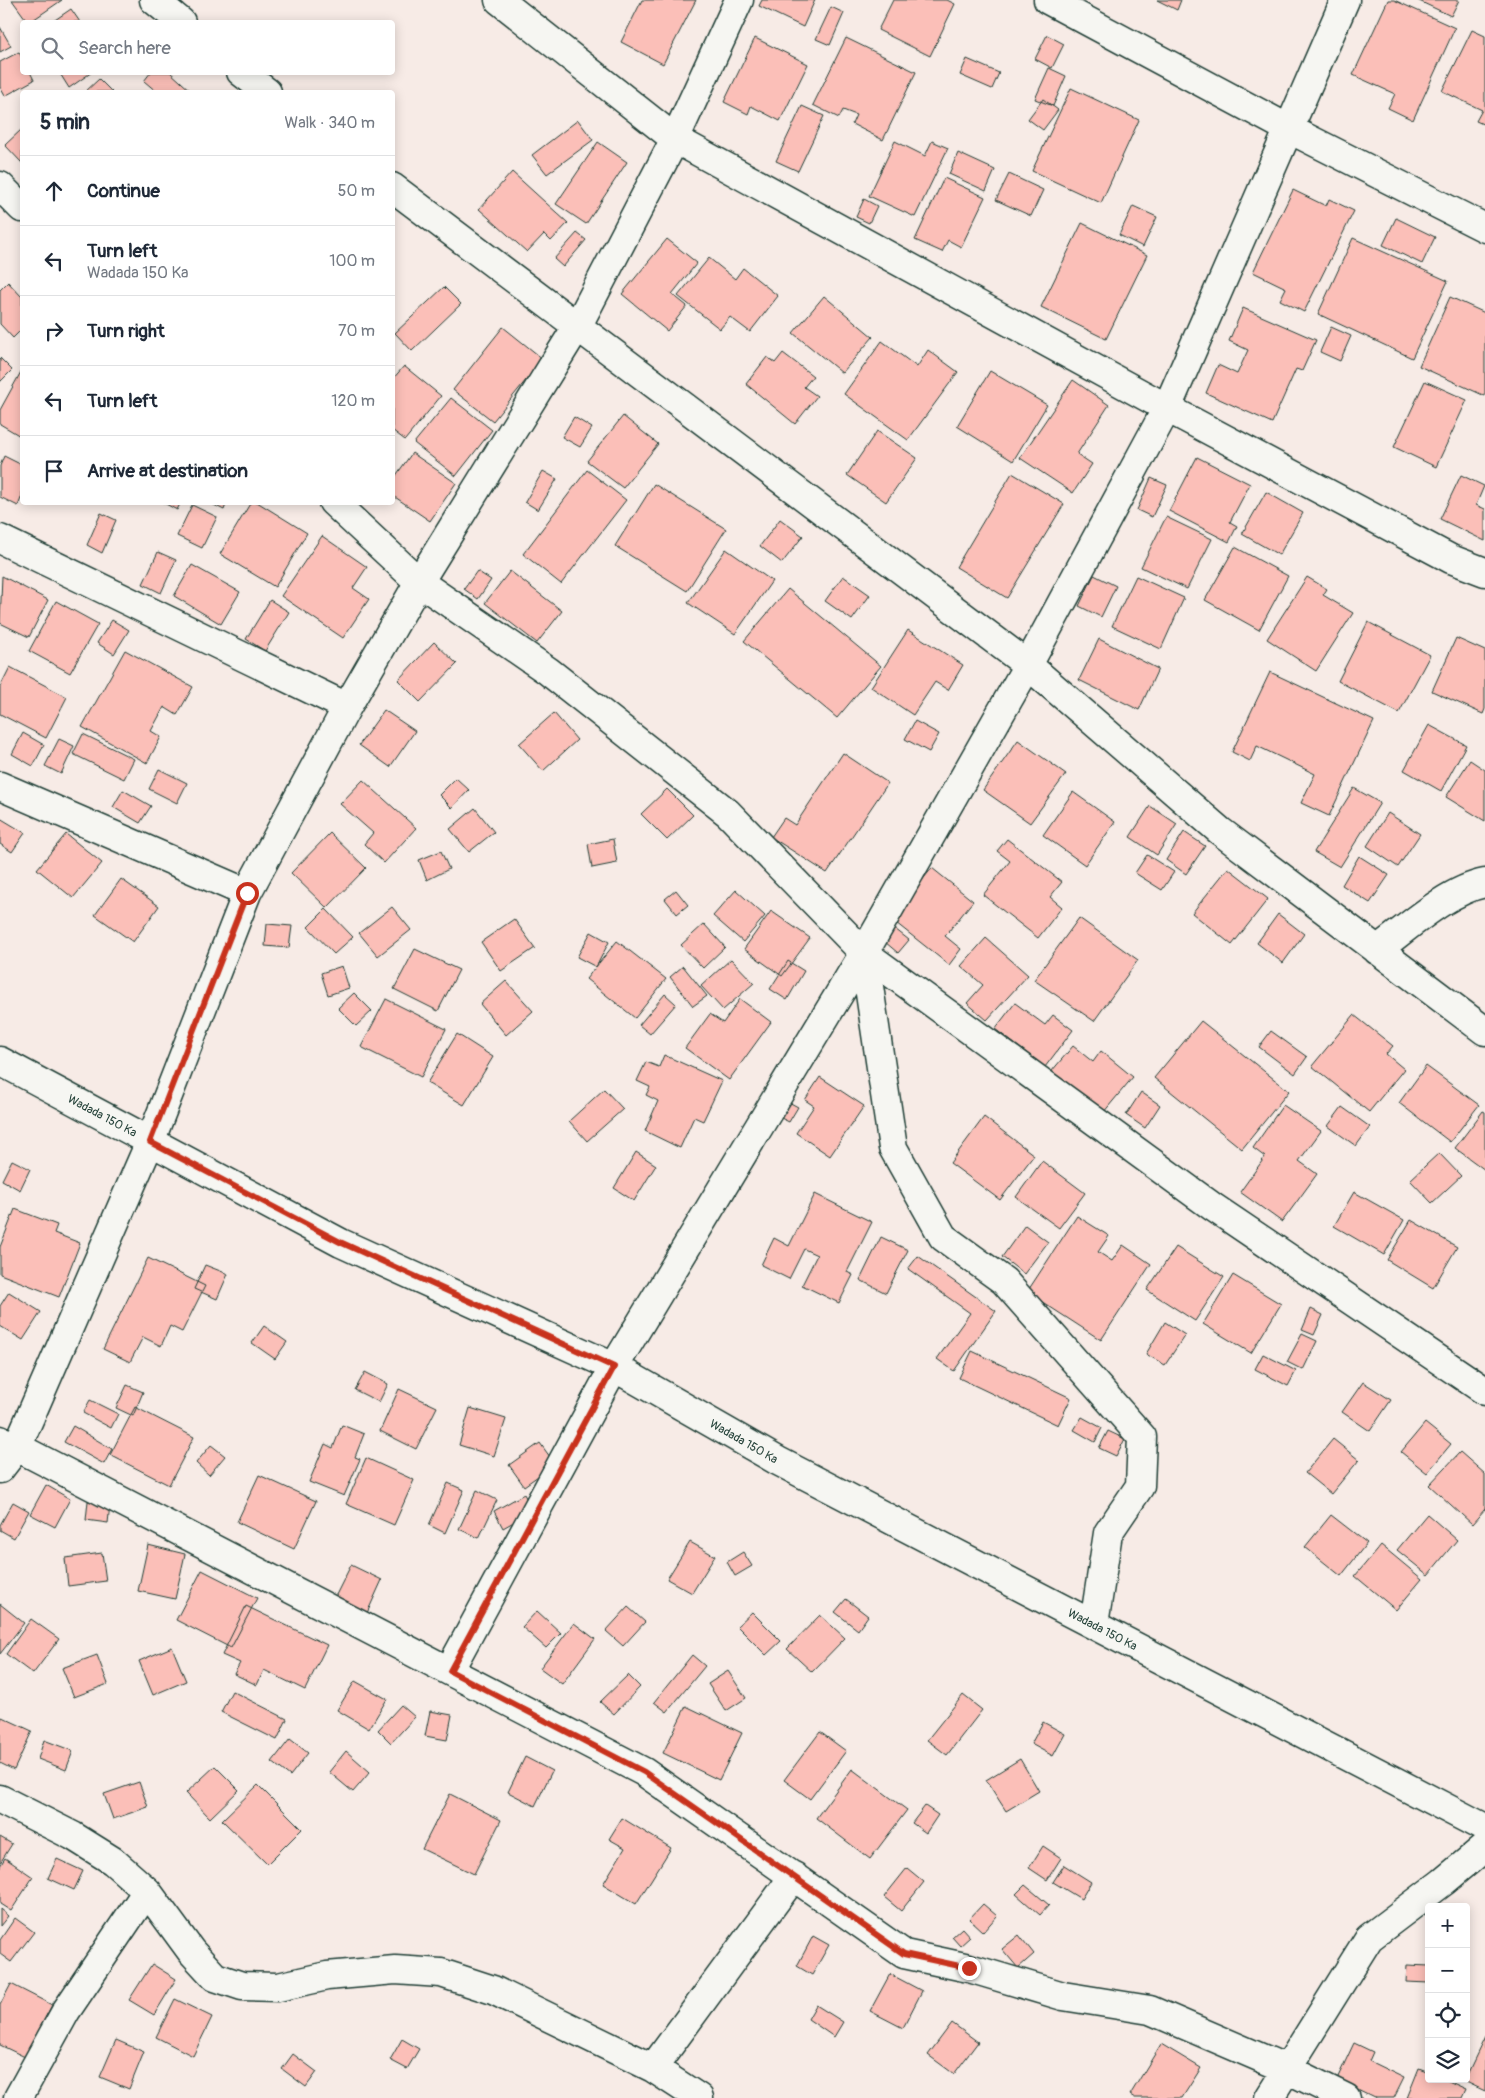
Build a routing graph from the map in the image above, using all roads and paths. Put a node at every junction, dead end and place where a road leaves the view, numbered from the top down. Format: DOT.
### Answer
graph roads {
  1 [pos="154,0"];
  2 [pos="499,0"];
  3 [pos="739,0"];
  4 [pos="1048,0"];
  5 [pos="1346,0"];
  6 [pos="178,20"];
  7 [pos="244,75"];
  8 [pos="264,90"];
  9 [pos="1289,129"];
  10 [pos="675,138"];
  11 [pos="0,186"];
  12 [pos="395,189"];
  13 [pos="20,206"];
  14 [pos="1485,228"];
  15 [pos="578,325"];
  16 [pos="1167,408"];
  17 [pos="336,505"];
  18 [pos="0,539"];
  19 [pos="1485,572"];
  20 [pos="419,582"];
  21 [pos="1028,665"];
  22 [pos="347,707"];
  23 [pos="0,786"];
  24 [pos="1485,883"];
  25 [pos="247,893"];
  26 [pos="1377,950"];
  27 [pos="864,953"];
  28 [pos="1485,1031"];
  29 [pos="0,1061"];
  30 [pos="150,1142"];
  31 [pos="614,1367"];
  32 [pos="1485,1391"];
  33 [pos="8,1444"];
  34 [pos="0,1469"];
  35 [pos="1094,1624"];
  36 [pos="450,1671"];
  37 [pos="0,1799"];
  38 [pos="1485,1828"];
  39 [pos="1485,1847"];
  40 [pos="794,1876"];
  41 [pos="146,1892"];
  42 [pos="653,2068"];
  43 [pos="1287,2069"];
  44 [pos="18,2098"];
  45 [pos="699,2098"];
  46 [pos="1269,2098"];
  47 [pos="1346,2098"];
  1 -- 6 [label="street"];
  2 -- 10 [label="street"];
  3 -- 10 [label="street"];
  4 -- 9 [label="street"];
  5 -- 9 [label="street"];
  7 -- 8 [label="street"];
  9 -- 14 [label="street"];
  9 -- 16 [label="street"];
  10 -- 15 [label="street"];
  10 -- 16 [label="street"];
  11 -- 13 [label="street"];
  12 -- 15 [label="street"];
  15 -- 20 [label="street"];
  15 -- 21 [label="street"];
  16 -- 19 [label="street"];
  16 -- 21 [label="street"];
  17 -- 20 [label="street"];
  18 -- 22 [label="street"];
  20 -- 22 [label="street"];
  20 -- 27 [label="street"];
  21 -- 26 [label="street"];
  21 -- 27 [label="street"];
  22 -- 25 [label="street"];
  23 -- 25 [label="street"];
  24 -- 26 [label="street"];
  25 -- 30 [label="street"];
  26 -- 28 [label="street"];
  27 -- 31 [label="street"];
  27 -- 32 [label="street"];
  27 -- 35 [label="street"];
  29 -- 30 [label="street, Wadada 150 Ka"];
  30 -- 31 [label="street, Wadada 150 Ka"];
  30 -- 33 [label="street"];
  31 -- 35 [label="street, Wadada 150 Ka"];
  31 -- 36 [label="street"];
  33 -- 34 [label="street"];
  33 -- 36 [label="street"];
  35 -- 38 [label="street, Wadada 150 Ka"];
  36 -- 40 [label="street"];
  37 -- 41 [label="street"];
  39 -- 43 [label="street"];
  40 -- 42 [label="street"];
  40 -- 43 [label="street"];
  41 -- 42 [label="street"];
  41 -- 44 [label="street"];
  42 -- 45 [label="street"];
  43 -- 46 [label="street"];
  43 -- 47 [label="street"];
}
